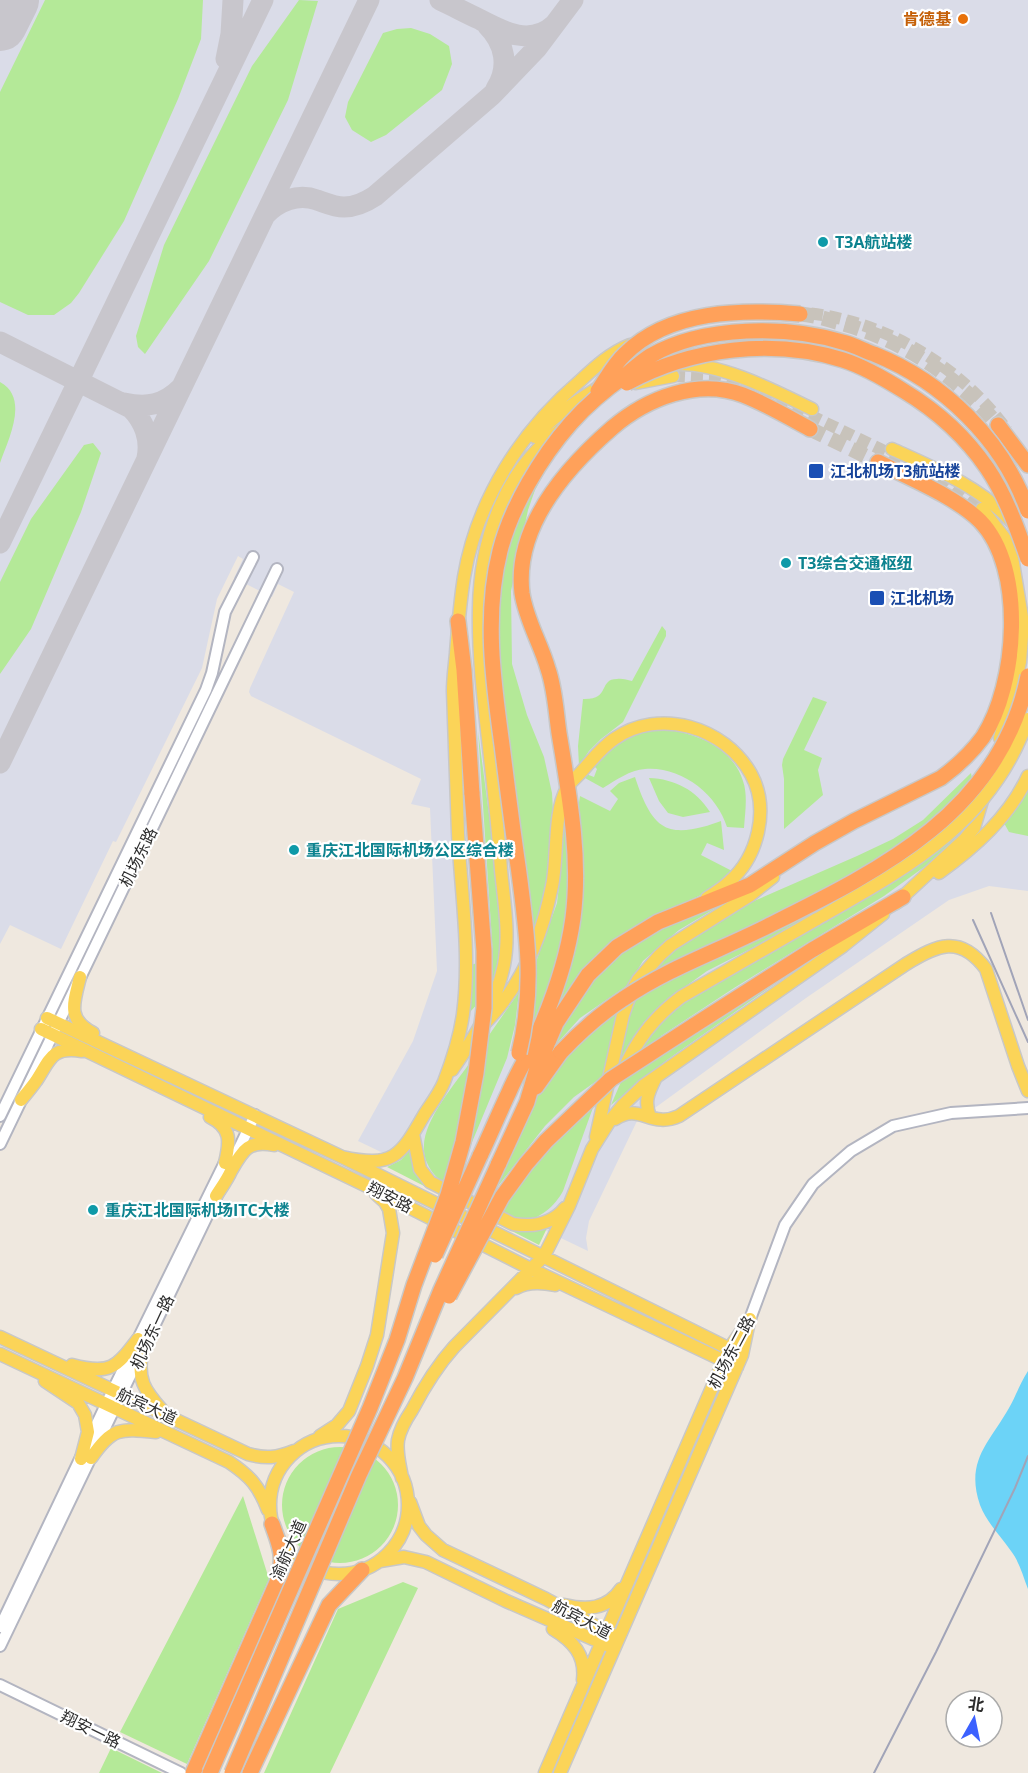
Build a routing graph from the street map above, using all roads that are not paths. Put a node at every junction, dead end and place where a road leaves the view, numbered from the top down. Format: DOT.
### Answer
graph roads {
  1 [pos="792,313"];
  2 [pos="673,376"];
  3 [pos="588,406"];
  4 [pos="812,409"];
  5 [pos="571,423"];
  6 [pos="998,425"];
  7 [pos="545,426"];
  8 [pos="810,429"];
  9 [pos="892,449"];
  10 [pos="1027,460"];
  11 [pos="878,462"];
  12 [pos="982,509"];
  13 [pos="1028,511"];
  14 [pos="1028,542"];
  15 [pos="253,557"];
  16 [pos="1028,559"];
  17 [pos="277,569"];
  18 [pos="459,614"];
  19 [pos="1020,662"];
  20 [pos="1028,676"];
  21 [pos="1028,719"];
  22 [pos="952,770"];
  23 [pos="1028,776"];
  24 [pos="568,786"];
  25 [pos="751,853"];
  26 [pos="750,891"];
  27 [pos="903,897"];
  28 [pos="694,907"];
  29 [pos="80,977"];
  30 [pos="50,1026"];
  31 [pos="480,1029"];
  32 [pos="95,1054"];
  33 [pos="132,1058"];
  34 [pos="655,1078"];
  35 [pos="443,1084"];
  36 [pos="509,1090"];
  37 [pos="1028,1091"];
  38 [pos="177,1094"];
  39 [pos="21,1100"];
  40 [pos="526,1102"];
  41 [pos="1028,1107"];
  42 [pos="252,1114"];
  43 [pos="0,1116"];
  44 [pos="650,1117"];
  45 [pos="605,1118"];
  46 [pos="246,1127"];
  47 [pos="413,1134"];
  48 [pos="0,1144"];
  49 [pos="289,1148"];
  50 [pos="342,1156"];
  51 [pos="225,1163"];
  52 [pos="369,1187"];
  53 [pos="216,1196"];
  54 [pos="570,1203"];
  55 [pos="544,1256"];
  56 [pos="531,1269"];
  57 [pos="574,1289"];
  58 [pos="503,1298"];
  59 [pos="750,1319"];
  60 [pos="0,1337"];
  61 [pos="138,1339"];
  62 [pos="397,1340"];
  63 [pos="142,1352"];
  64 [pos="0,1354"];
  65 [pos="726,1354"];
  66 [pos="48,1359"];
  67 [pos="740,1361"];
  68 [pos="27,1367"];
  69 [pos="405,1378"];
  70 [pos="117,1392"];
  71 [pos="110,1407"];
  72 [pos="167,1416"];
  73 [pos="165,1433"];
  74 [pos="302,1447"];
  75 [pos="86,1459"];
  76 [pos="402,1478"];
  77 [pos="407,1496"];
  78 [pos="271,1520"];
  79 [pos="638,1560"];
  80 [pos="379,1561"];
  81 [pos="362,1570"];
  82 [pos="546,1599"];
  83 [pos="506,1601"];
  84 [pos="0,1627"];
  85 [pos="604,1637"];
  86 [pos="617,1644"];
  87 [pos="0,1646"];
  88 [pos="0,1685"];
  89 [pos="581,1691"];
  90 [pos="181,1773"];
  91 [pos="193,1773"];
  92 [pos="210,1773"];
  93 [pos="232,1773"];
  94 [pos="250,1773"];
  95 [pos="545,1773"];
  96 [pos="560,1773"];
  1 -- 3 [label="highway, bridge"];
  1 -- 18 [label="main road"];
  2 -- 7 [label="main road"];
  3 -- 5 [label="highway, bridge"];
  3 -- 13 [label="highway, bridge"];
  3 -- 16 [label="highway, bridge"];
  4 -- 7 [label="main road"];
  5 -- 31 [label="main road, bridge"];
  5 -- 36 [label="highway, bridge"];
  6 -- 10 [label="highway"];
  7 -- 18 [label="main road"];
  8 -- 24 [label="highway"];
  9 -- 14 [label="main road"];
  11 -- 22 [label="highway"];
  12 -- 19 [label="main road"];
  15 -- 30 [label="street, 机场东路"];
  17 -- 29 [label="street, 机场东路"];
  18 -- 35 [label="main road"];
  18 -- 62 [label="highway, bridge"];
  19 -- 22 [label="main road"];
  19 -- 27 [label="main road"];
  20 -- 40 [label="highway, bridge"];
  21 -- 45 [label="main road, bridge"];
  22 -- 26 [label="highway"];
  23 -- 27 [label="main road"];
  24 -- 25 [label="main road"];
  24 -- 31 [label="main road"];
  24 -- 36 [label="highway"];
  25 -- 26 [label="main road"];
  25 -- 28 [label="main road"];
  26 -- 28 [label="highway"];
  26 -- 45 [label="main road"];
  27 -- 34 [label="main road"];
  27 -- 69 [label="highway, bridge"];
  28 -- 40 [label="highway"];
  29 -- 30 [label="street, 机场东路"];
  29 -- 33 [label="main road"];
  30 -- 32 [label="main road, 翔安路"];
  30 -- 33 [label="main road, 翔安路"];
  30 -- 39 [label="street, 机场东路"];
  30 -- 43 [label="street, 机场东路"];
  31 -- 35 [label="main road"];
  32 -- 38 [label="main road, 翔安路"];
  32 -- 39 [label="main road"];
  33 -- 42 [label="main road, 翔安路"];
  34 -- 44 [label="main road"];
  34 -- 45 [label="main road"];
  35 -- 47 [label="main road"];
  36 -- 62 [label="highway, bridge"];
  37 -- 44 [label="main road"];
  38 -- 46 [label="main road, 翔安路"];
  38 -- 51 [label="main road"];
  39 -- 48 [label="street, 机场东路"];
  40 -- 69 [label="highway, bridge"];
  41 -- 59 [label="street, 机场东二路"];
  42 -- 46 [label="street, 机场东一路"];
  42 -- 50 [label="main road, 翔安路"];
  44 -- 45 [label="main road"];
  45 -- 54 [label="main road"];
  46 -- 49 [label="main road, 翔安路"];
  46 -- 51 [label="street, 机场东一路"];
  46 -- 53 [label="street, 机场东一路"];
  47 -- 50 [label="main road"];
  47 -- 54 [label="main road"];
  49 -- 52 [label="main road, 翔安路"];
  49 -- 53 [label="main road"];
  50 -- 55 [label="main road, 翔安路"];
  51 -- 61 [label="street, 机场东一路"];
  52 -- 56 [label="main road, 翔安路"];
  52 -- 74 [label="main road"];
  53 -- 63 [label="street, 机场东一路"];
  54 -- 55 [label="main road"];
  55 -- 56 [label="main road"];
  55 -- 65 [label="main road, 翔安路"];
  56 -- 57 [label="main road, 翔安路"];
  56 -- 58 [label="main road"];
  57 -- 58 [label="main road"];
  57 -- 65 [label="main road, 翔安路"];
  58 -- 76 [label="main road"];
  59 -- 65 [label="main road, 机场东二路"];
  59 -- 67 [label="main road, 机场东二路"];
  60 -- 66 [label="main road, 航宾大道"];
  61 -- 66 [label="main road"];
  61 -- 70 [label="street, 机场东一路"];
  62 -- 92 [label="highway, 渝航大道, bridge"];
  63 -- 70 [label="street, 机场东一路"];
  63 -- 72 [label="main road"];
  64 -- 68 [label="main road, 航宾大道"];
  65 -- 67 [label="main road, 翔安路"];
  65 -- 79 [label="main road, 机场东二路"];
  66 -- 70 [label="main road, 航宾大道"];
  67 -- 86 [label="main road, 机场东二路"];
  68 -- 71 [label="main road, 航宾大道"];
  68 -- 75 [label="main road"];
  69 -- 93 [label="highway, bridge"];
  70 -- 71 [label="street, 机场东一路"];
  70 -- 72 [label="main road, 航宾大道"];
  71 -- 73 [label="main road, 航宾大道"];
  71 -- 75 [label="street, 机场东一路"];
  72 -- 74 [label="main road, 航宾大道"];
  73 -- 75 [label="main road"];
  73 -- 78 [label="main road, 航宾大道"];
  74 -- 76 [label="main road"];
  74 -- 78 [label="main road"];
  75 -- 84 [label="street, 机场东一路"];
  75 -- 87 [label="street, 机场东一路"];
  76 -- 77 [label="main road"];
  77 -- 80 [label="main road"];
  77 -- 82 [label="main road, 航宾大道"];
  78 -- 81 [label="main road"];
  78 -- 91 [label="highway"];
  79 -- 82 [label="main road"];
  79 -- 85 [label="main road, 机场东二路"];
  80 -- 81 [label="main road"];
  80 -- 83 [label="main road, 航宾大道"];
  81 -- 94 [label="highway"];
  82 -- 85 [label="main road, 航宾大道"];
  83 -- 85 [label="main road, 航宾大道"];
  83 -- 89 [label="main road"];
  85 -- 86 [label="main road, 航宾大道"];
  85 -- 89 [label="main road, 机场东二路"];
  86 -- 96 [label="main road, 机场东二路"];
  88 -- 90 [label="street, 翔安一路"];
  89 -- 95 [label="main road, 机场东二路"];
}
